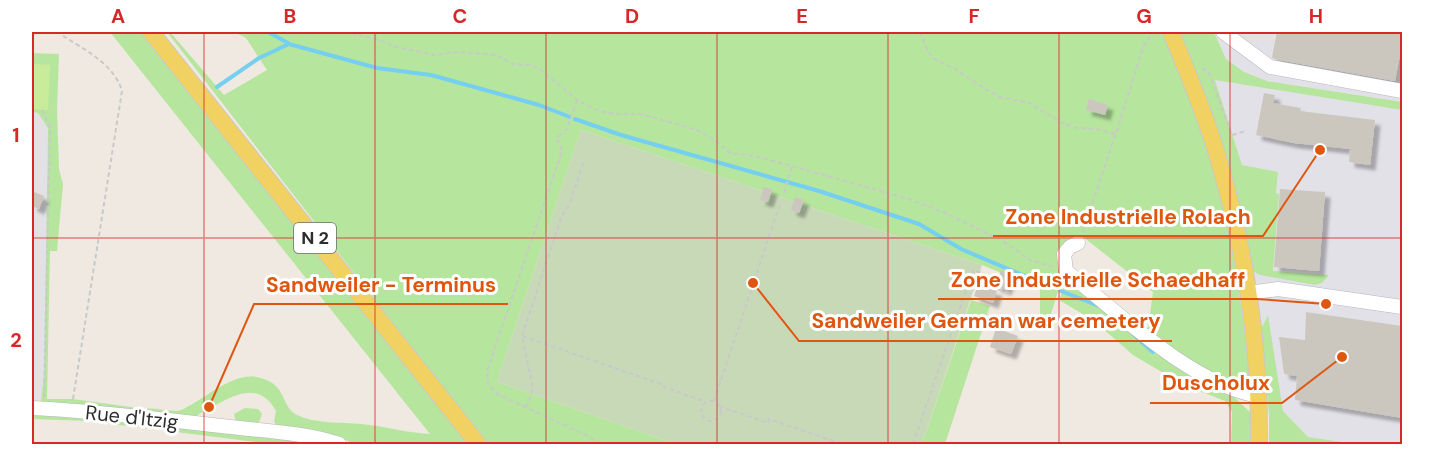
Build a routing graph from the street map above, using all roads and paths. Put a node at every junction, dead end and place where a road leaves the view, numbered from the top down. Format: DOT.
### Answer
graph roads {
  1 [pos="151,32"];
  2 [pos="344,32"];
  3 [pos="920,32"];
  4 [pos="1152,32"];
  5 [pos="1171,32"];
  6 [pos="1223,32"];
  7 [pos="63,36"];
  8 [pos="1197,64"];
  9 [pos="1402,91"];
  10 [pos="577,100"];
  11 [pos="42,110"];
  12 [pos="1246,131"];
  13 [pos="1116,134"];
  14 [pos="583,163"];
  15 [pos="792,166"];
  16 [pos="784,193"];
  17 [pos="781,201"];
  18 [pos="1078,243"];
  19 [pos="1066,271"];
  20 [pos="1248,292"];
  21 [pos="1009,293"];
  22 [pos="1402,307"];
  23 [pos="522,336"];
  24 [pos="1259,396"];
  25 [pos="714,401"];
  26 [pos="706,402"];
  27 [pos="719,406"];
  28 [pos="526,408"];
  29 [pos="37,409"];
  30 [pos="71,410"];
  31 [pos="339,444"];
  32 [pos="478,444"];
  33 [pos="601,444"];
  34 [pos="843,444"];
  35 [pos="913,444"];
  36 [pos="1259,444"];
  1 -- 32 [label="main road, N 2"];
  2 -- 10 [label="path"];
  3 -- 13 [label="path"];
  4 -- 13 [label="path"];
  5 -- 20 [label="main road"];
  6 -- 9 [label="street"];
  7 -- 30 [label="path"];
  8 -- 12 [label="path"];
  10 -- 15 [label="path"];
  10 -- 28 [label="path"];
  11 -- 29 [label="path"];
  13 -- 18 [label="path"];
  14 -- 23 [label="path"];
  15 -- 16 [label="path"];
  15 -- 19 [label="path"];
  17 -- 25 [label="path"];
  18 -- 19 [label="street"];
  19 -- 24 [label="street"];
  20 -- 22 [label="street"];
  20 -- 24 [label="main road"];
  21 -- 35 [label="path"];
  23 -- 26 [label="path"];
  23 -- 28 [label="path"];
  24 -- 36 [label="main road"];
  25 -- 26 [label="path"];
  25 -- 27 [label="path"];
  26 -- 27 [label="path"];
  27 -- 34 [label="path"];
  28 -- 33 [label="path"];
  29 -- 30 [label="street, Rue d'Itzig"];
  30 -- 31 [label="street, Rue d'Itzig"];
}
